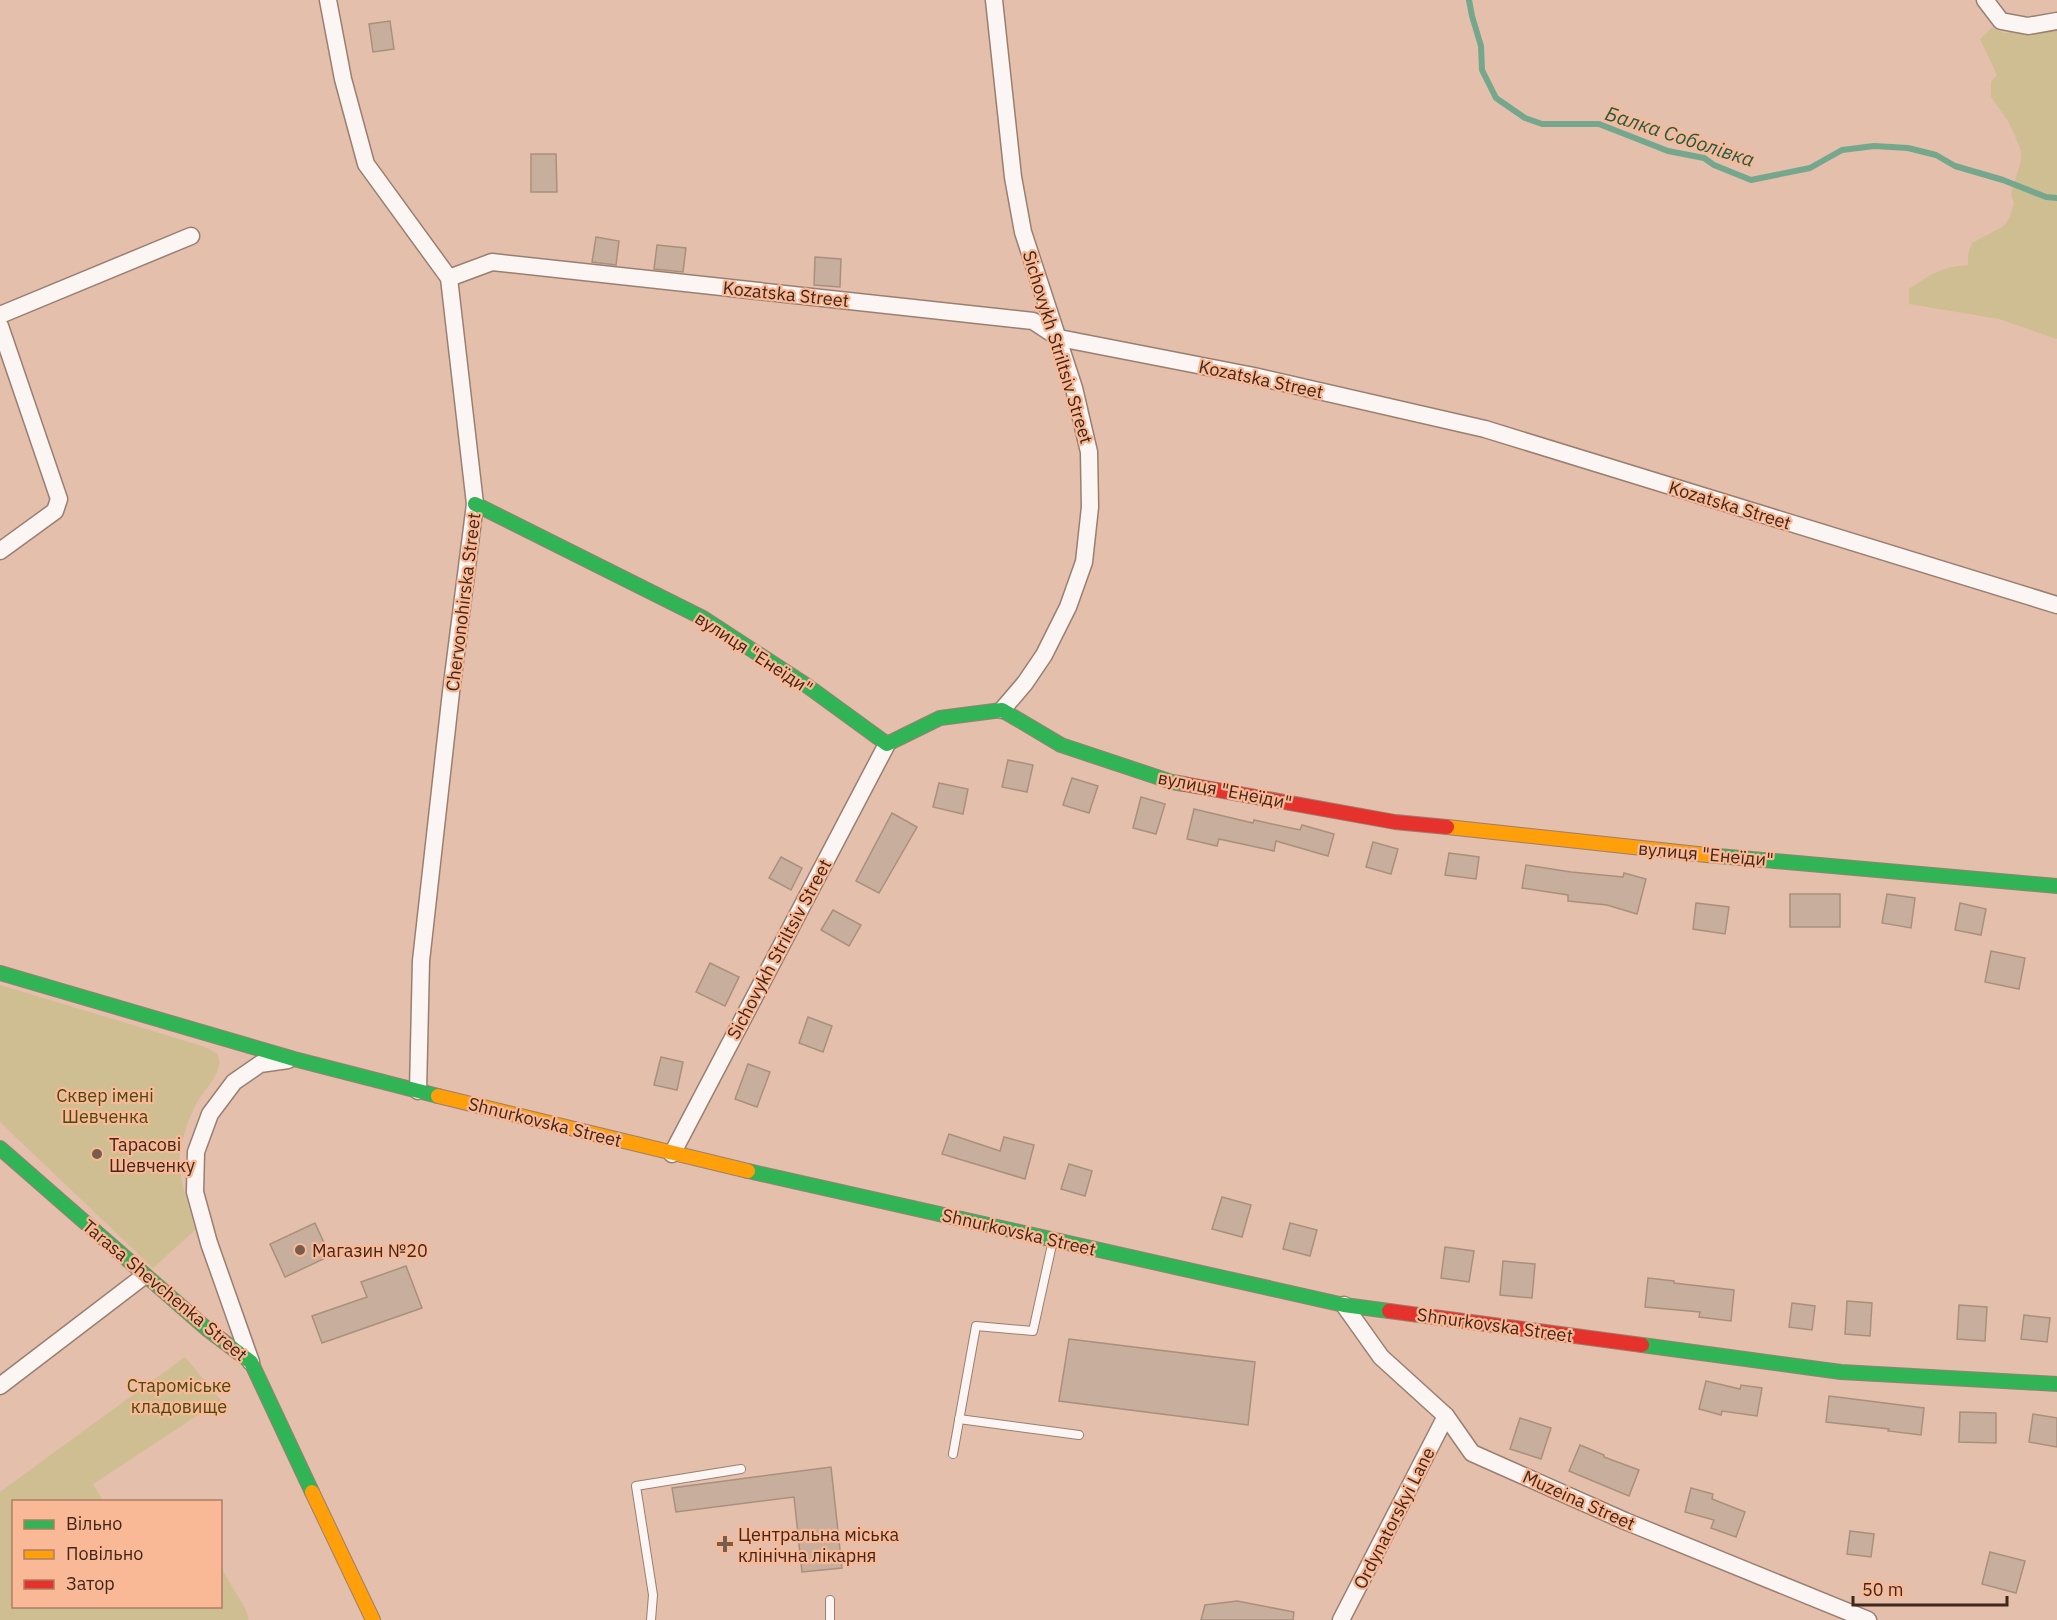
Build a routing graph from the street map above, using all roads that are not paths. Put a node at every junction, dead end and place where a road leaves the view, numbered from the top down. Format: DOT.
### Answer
graph roads {
  1 [pos="328,0"];
  2 [pos="994,0"];
  3 [pos="1985,0"];
  4 [pos="2057,21"];
  5 [pos="191,236"];
  6 [pos="449,278"];
  7 [pos="0,315"];
  8 [pos="0,326"];
  9 [pos="1059,338"];
  10 [pos="475,504"];
  11 [pos="0,551"];
  12 [pos="2057,605"];
  13 [pos="1002,710"];
  14 [pos="887,744"];
  15 [pos="2057,886"];
  16 [pos="0,973"];
  17 [pos="294,1059"];
  18 [pos="418,1091"];
  19 [pos="1,1151"];
  20 [pos="672,1154"];
  21 [pos="1054,1239"];
  22 [pos="144,1276"];
  23 [pos="1344,1305"];
  24 [pos="250,1362"];
  25 [pos="2057,1384"];
  26 [pos="0,1386"];
  27 [pos="1446,1416"];
  28 [pos="959,1419"];
  29 [pos="1079,1435"];
  30 [pos="953,1454"];
  31 [pos="741,1469"];
  32 [pos="830,1600"];
  33 [pos="373,1620"];
  34 [pos="651,1620"];
  35 [pos="830,1620"];
  36 [pos="1341,1620"];
  37 [pos="1868,1620"];
  1 -- 6 [label="street, Chervonohirska Street"];
  2 -- 9 [label="street, Sichovykh Striltsiv Street"];
  3 -- 4 [label="street"];
  5 -- 7 [label="street"];
  6 -- 9 [label="street, Kozatska Street"];
  6 -- 10 [label="street, Chervonohirska Street"];
  8 -- 11 [label="street"];
  9 -- 12 [label="street, Kozatska Street"];
  9 -- 13 [label="street, Sichovykh Striltsiv Street"];
  10 -- 14 [label="street, вулиця \"Енеїди\""];
  10 -- 18 [label="street, Chervonohirska Street"];
  13 -- 14 [label="street"];
  13 -- 15 [label="street, вулиця \"Енеїди\""];
  14 -- 20 [label="street, Sichovykh Striltsiv Street"];
  16 -- 17 [label="street, Shnurkovska Street"];
  17 -- 18 [label="street, Shnurkovska Street"];
  17 -- 24 [label="street"];
  18 -- 20 [label="street, Shnurkovska Street"];
  19 -- 22 [label="street, Tarasa Shevchenka Street"];
  20 -- 21 [label="street, Shnurkovska Street"];
  21 -- 23 [label="street, Shnurkovska Street"];
  21 -- 28 [label="lane"];
  22 -- 24 [label="street, Tarasa Shevchenka Street"];
  22 -- 26 [label="street"];
  23 -- 25 [label="street, Shnurkovska Street"];
  23 -- 27 [label="street, Muzeina Street"];
  24 -- 33 [label="street, Tarasa Shevchenka Street"];
  27 -- 36 [label="street, Ordynatorskyi Lane"];
  27 -- 37 [label="street, Muzeina Street"];
  28 -- 29 [label="lane"];
  28 -- 30 [label="lane"];
  31 -- 34 [label="lane"];
  32 -- 35 [label="lane"];
}
